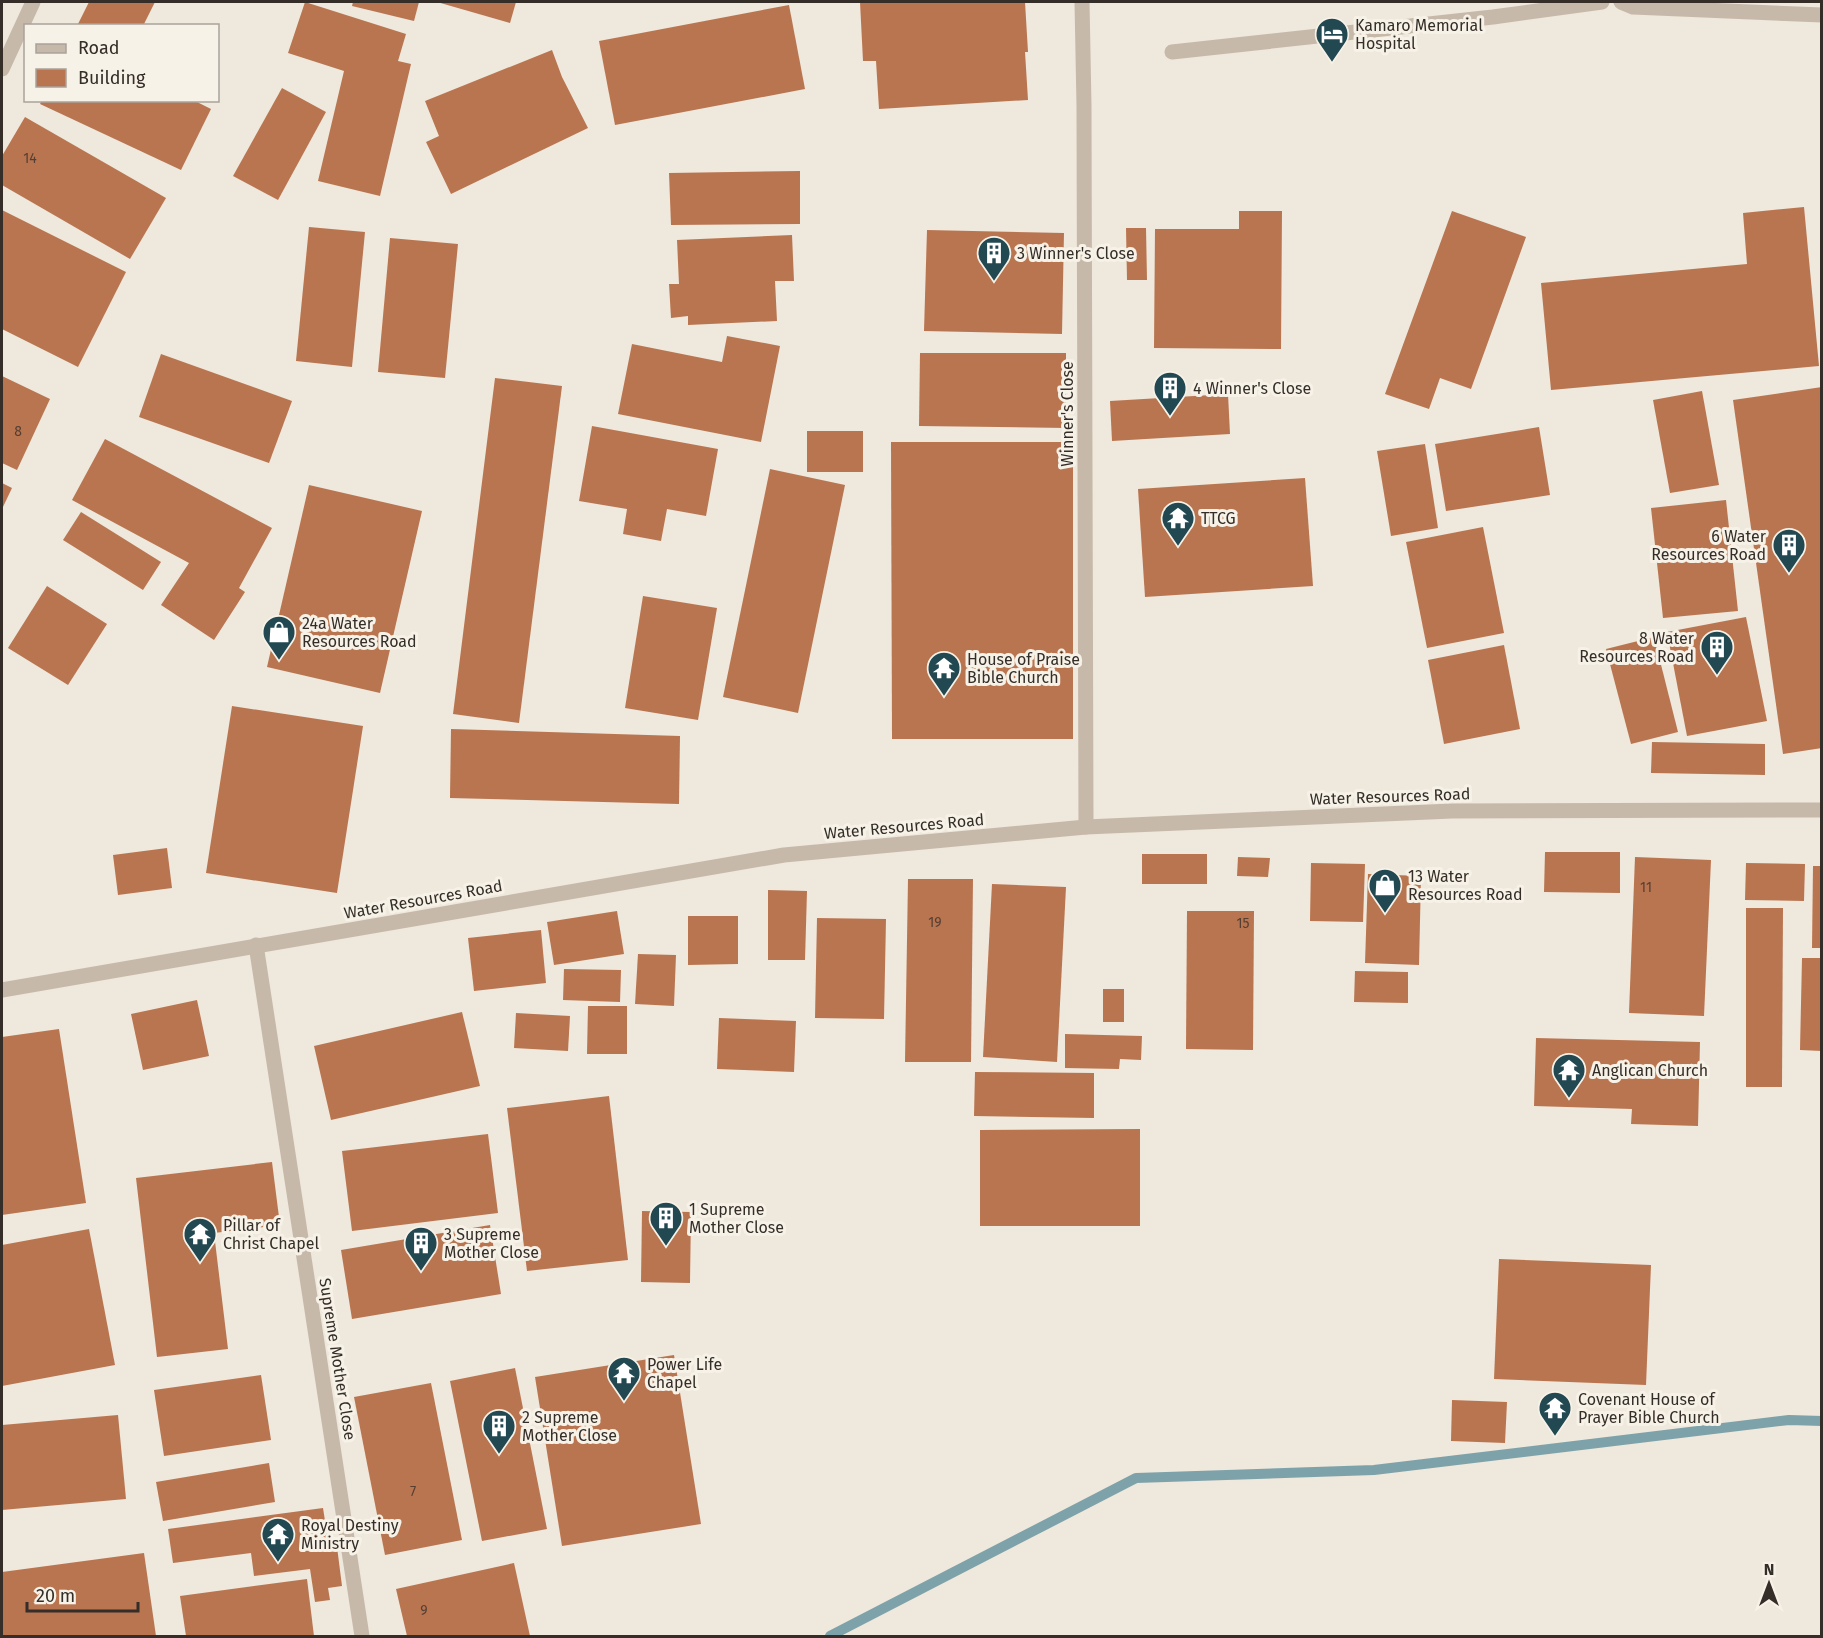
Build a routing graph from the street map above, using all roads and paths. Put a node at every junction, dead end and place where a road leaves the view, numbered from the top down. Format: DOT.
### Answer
graph roads {
  1 [pos="33,2"];
  2 [pos="1082,2"];
  3 [pos="1602,2"];
  4 [pos="1621,2"];
  5 [pos="1821,15"];
  6 [pos="1172,52"];
  7 [pos="2,69"];
  8 [pos="1821,810"];
  9 [pos="1086,827"];
  10 [pos="256,945"];
  11 [pos="2,990"];
  12 [pos="362,1636"];
  1 -- 7 [label="street"];
  2 -- 9 [label="street, Winner's Close"];
  3 -- 6 [label="street"];
  4 -- 5 [label="street"];
  8 -- 9 [label="street, Water Resources Road"];
  9 -- 10 [label="street, Water Resources Road"];
  10 -- 11 [label="street, Water Resources Road"];
  10 -- 12 [label="street, Supreme Mother Close"];
}
